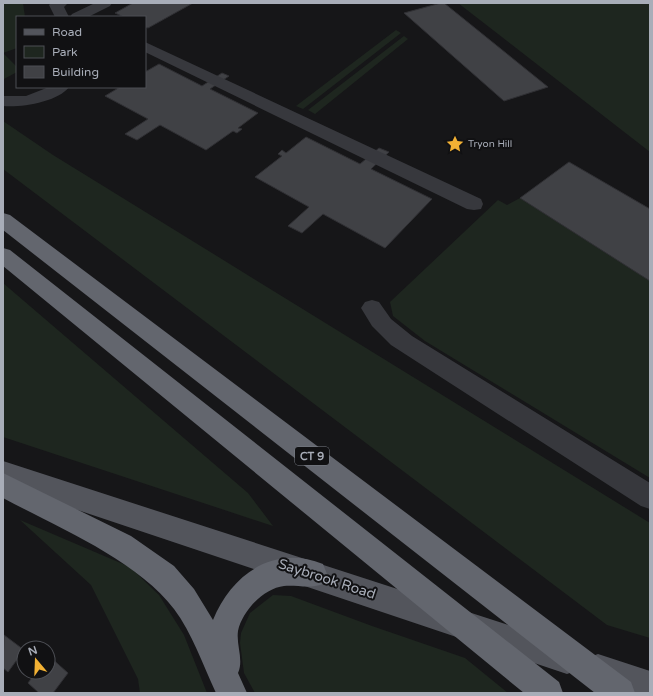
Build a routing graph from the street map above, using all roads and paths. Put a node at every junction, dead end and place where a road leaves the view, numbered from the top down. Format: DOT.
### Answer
graph roads {
  1 [pos="61,3"];
  2 [pos="105,3"];
  3 [pos="62,16"];
  4 [pos="79,16"];
  5 [pos="146,46"];
  6 [pos="59,88"];
  7 [pos="3,101"];
  8 [pos="474,204"];
  9 [pos="3,220"];
  10 [pos="3,255"];
  11 [pos="372,308"];
  12 [pos="3,473"];
  13 [pos="3,485"];
  14 [pos="650,497"];
  15 [pos="313,574"];
  16 [pos="650,686"];
  17 [pos="232,693"];
  18 [pos="548,693"];
  19 [pos="620,693"];
  1 -- 3 [label="lane"];
  2 -- 4 [label="lane"];
  5 -- 8 [label="lane"];
  6 -- 7 [label="lane"];
  9 -- 19 [label="highway, CT 9"];
  10 -- 18 [label="highway"];
  11 -- 14 [label="lane"];
  12 -- 15 [label="main road, Saybrook Road"];
  13 -- 17 [label="highway"];
  15 -- 16 [label="main road, Saybrook Road"];
  15 -- 17 [label="highway"];
}
